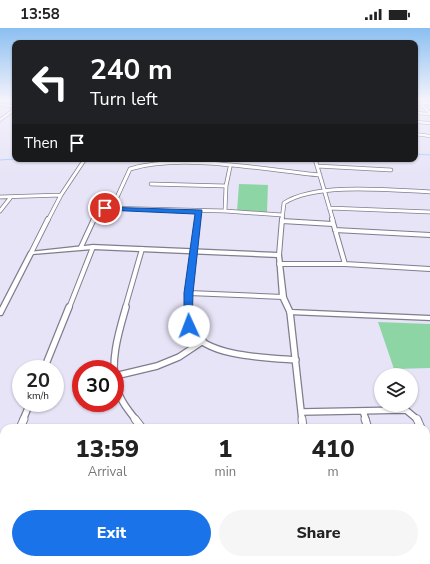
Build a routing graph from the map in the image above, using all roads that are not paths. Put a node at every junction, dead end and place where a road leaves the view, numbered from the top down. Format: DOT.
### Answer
graph roads {
  1 [pos="418,134"];
  2 [pos="430,136"];
  3 [pos="83,162"];
  4 [pos="316,162"];
  5 [pos="214,164"];
  6 [pos="317,166"];
  7 [pos="230,167"];
  8 [pos="390,170"];
  9 [pos="320,175"];
  10 [pos="151,184"];
  11 [pos="226,186"];
  12 [pos="324,192"];
  13 [pos="430,192"];
  14 [pos="61,195"];
  15 [pos="0,197"];
  16 [pos="11,197"];
  17 [pos="112,208"];
  18 [pos="329,208"];
  19 [pos="0,211"];
  20 [pos="225,211"];
  21 [pos="199,212"];
  22 [pos="430,212"];
  23 [pos="282,215"];
  24 [pos="282,221"];
  25 [pos="333,224"];
  26 [pos="335,230"];
  27 [pos="430,235"];
  28 [pos="81,247"];
  29 [pos="93,247"];
  30 [pos="142,249"];
  31 [pos="194,250"];
  32 [pos="31,253"];
  33 [pos="279,254"];
  34 [pos="279,264"];
  35 [pos="345,264"];
  36 [pos="430,269"];
  37 [pos="188,293"];
  38 [pos="283,297"];
  39 [pos="290,312"];
  40 [pos="0,313"];
  41 [pos="430,318"];
  42 [pos="203,342"];
  43 [pos="48,360"];
  44 [pos="116,360"];
  45 [pos="296,360"];
  46 [pos="124,374"];
  47 [pos="124,403"];
  48 [pos="364,411"];
  49 [pos="26,412"];
  50 [pos="301,412"];
  51 [pos="22,424"];
  52 [pos="139,424"];
  53 [pos="302,424"];
  54 [pos="367,424"];
  55 [pos="420,424"];
  1 -- 2 [label="street"];
  3 -- 14 [label="street"];
  4 -- 6 [label="street"];
  5 -- 7 [label="street"];
  5 -- 17 [label="street"];
  6 -- 8 [label="street"];
  6 -- 9 [label="street"];
  7 -- 9 [label="street"];
  7 -- 11 [label="street"];
  9 -- 12 [label="street"];
  10 -- 11 [label="street"];
  11 -- 20 [label="street"];
  12 -- 13 [label="street"];
  12 -- 18 [label="street"];
  12 -- 23 [label="street"];
  14 -- 16 [label="street"];
  14 -- 32 [label="street"];
  15 -- 16 [label="street"];
  16 -- 19 [label="street"];
  17 -- 21 [label="street"];
  17 -- 28 [label="street"];
  18 -- 22 [label="street"];
  18 -- 25 [label="street"];
  20 -- 21 [label="street"];
  20 -- 23 [label="street"];
  21 -- 31 [label="street"];
  23 -- 24 [label="street"];
  24 -- 25 [label="street"];
  24 -- 33 [label="street"];
  25 -- 26 [label="street"];
  26 -- 27 [label="street"];
  26 -- 35 [label="street"];
  28 -- 29 [label="street"];
  28 -- 32 [label="street"];
  29 -- 30 [label="street"];
  29 -- 43 [label="street"];
  30 -- 31 [label="street"];
  30 -- 44 [label="street"];
  31 -- 33 [label="street"];
  31 -- 37 [label="street"];
  32 -- 40 [label="street"];
  33 -- 34 [label="street"];
  34 -- 35 [label="street"];
  34 -- 38 [label="street"];
  35 -- 36 [label="street"];
  37 -- 38 [label="street"];
  37 -- 42 [label="street"];
  38 -- 39 [label="street"];
  39 -- 41 [label="street"];
  39 -- 45 [label="street"];
  42 -- 45 [label="street"];
  42 -- 46 [label="street"];
  45 -- 50 [label="street"];
  47 -- 52 [label="street"];
  48 -- 50 [label="street"];
  48 -- 54 [label="street"];
  48 -- 55 [label="street"];
  49 -- 51 [label="street"];
  50 -- 53 [label="street"];
}
